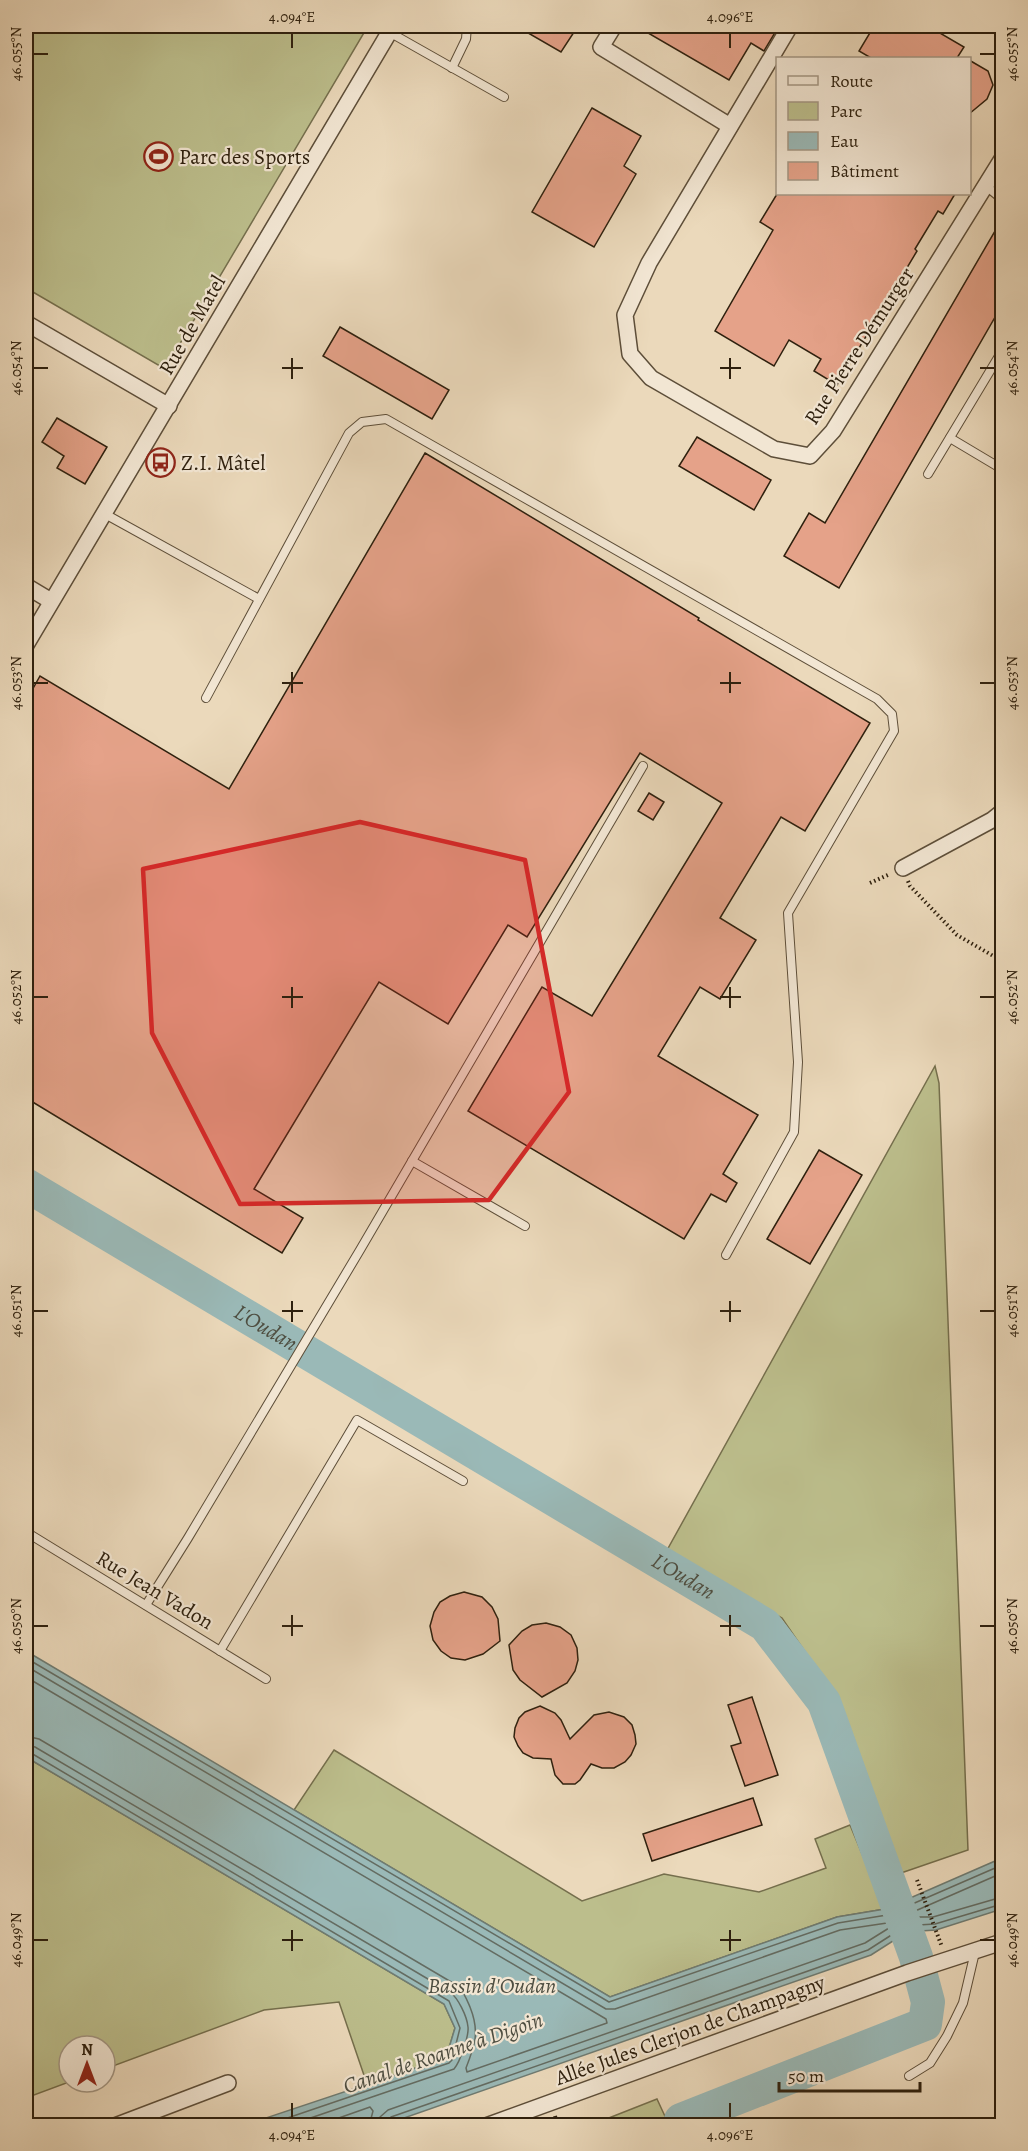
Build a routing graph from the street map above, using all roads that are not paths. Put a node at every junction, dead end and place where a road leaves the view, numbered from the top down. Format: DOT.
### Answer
graph roads {
  1 [pos="467,26"];
  2 [pos="614,26"];
  3 [pos="790,26"];
  4 [pos="391,29"];
  5 [pos="452,68"];
  6 [pos="504,97"];
  7 [pos="730,126"];
  8 [pos="1002,159"];
  9 [pos="986,186"];
  10 [pos="1002,199"];
  11 [pos="26,323"];
  12 [pos="1002,351"];
  13 [pos="169,405"];
  14 [pos="950,438"];
  15 [pos="1002,469"];
  16 [pos="928,474"];
  17 [pos="105,514"];
  18 [pos="26,586"];
  19 [pos="259,599"];
  20 [pos="51,601"];
  21 [pos="26,645"];
  22 [pos="206,698"];
  23 [pos="644,766"];
  24 [pos="1002,812"];
  25 [pos="903,868"];
  26 [pos="412,1161"];
  27 [pos="525,1226"];
  28 [pos="726,1255"];
  29 [pos="463,1482"];
  30 [pos="26,1532"];
  31 [pos="146,1605"];
  32 [pos="220,1651"];
  33 [pos="266,1679"];
  34 [pos="1002,1942"];
  35 [pos="975,1952"];
  36 [pos="909,2076"];
  37 [pos="228,2083"];
  38 [pos="115,2126"];
  39 [pos="486,2126"];
  1 -- 5 [label="lane"];
  2 -- 7 [label="street"];
  3 -- 7 [label="street, Rue Pierre Démurger"];
  4 -- 5 [label="lane"];
  4 -- 13 [label="street, Rue de Matel"];
  5 -- 6 [label="lane"];
  7 -- 9 [label="street, Rue Pierre Démurger"];
  8 -- 9 [label="street, Rue Pierre Démurger"];
  9 -- 10 [label="lane"];
  11 -- 13 [label="street"];
  12 -- 14 [label="lane"];
  13 -- 17 [label="street, Rue de Matel"];
  14 -- 15 [label="lane"];
  14 -- 16 [label="lane"];
  17 -- 19 [label="lane"];
  17 -- 20 [label="street, Rue de Matel"];
  18 -- 20 [label="street"];
  19 -- 22 [label="lane"];
  19 -- 28 [label="lane"];
  20 -- 21 [label="street, Rue de Matel"];
  23 -- 26 [label="lane"];
  24 -- 25 [label="street"];
  26 -- 27 [label="lane"];
  26 -- 31 [label="lane"];
  29 -- 32 [label="lane"];
  30 -- 31 [label="lane, Rue Jean Vadon"];
  31 -- 32 [label="lane, Rue Jean Vadon"];
  32 -- 33 [label="lane, Rue Jean Vadon"];
  34 -- 35 [label="street, Allée Jules Clerjon de Champagny"];
  35 -- 36 [label="lane"];
  35 -- 39 [label="street, Allée Jules Clerjon de Champagny"];
  37 -- 38 [label="street"];
}
